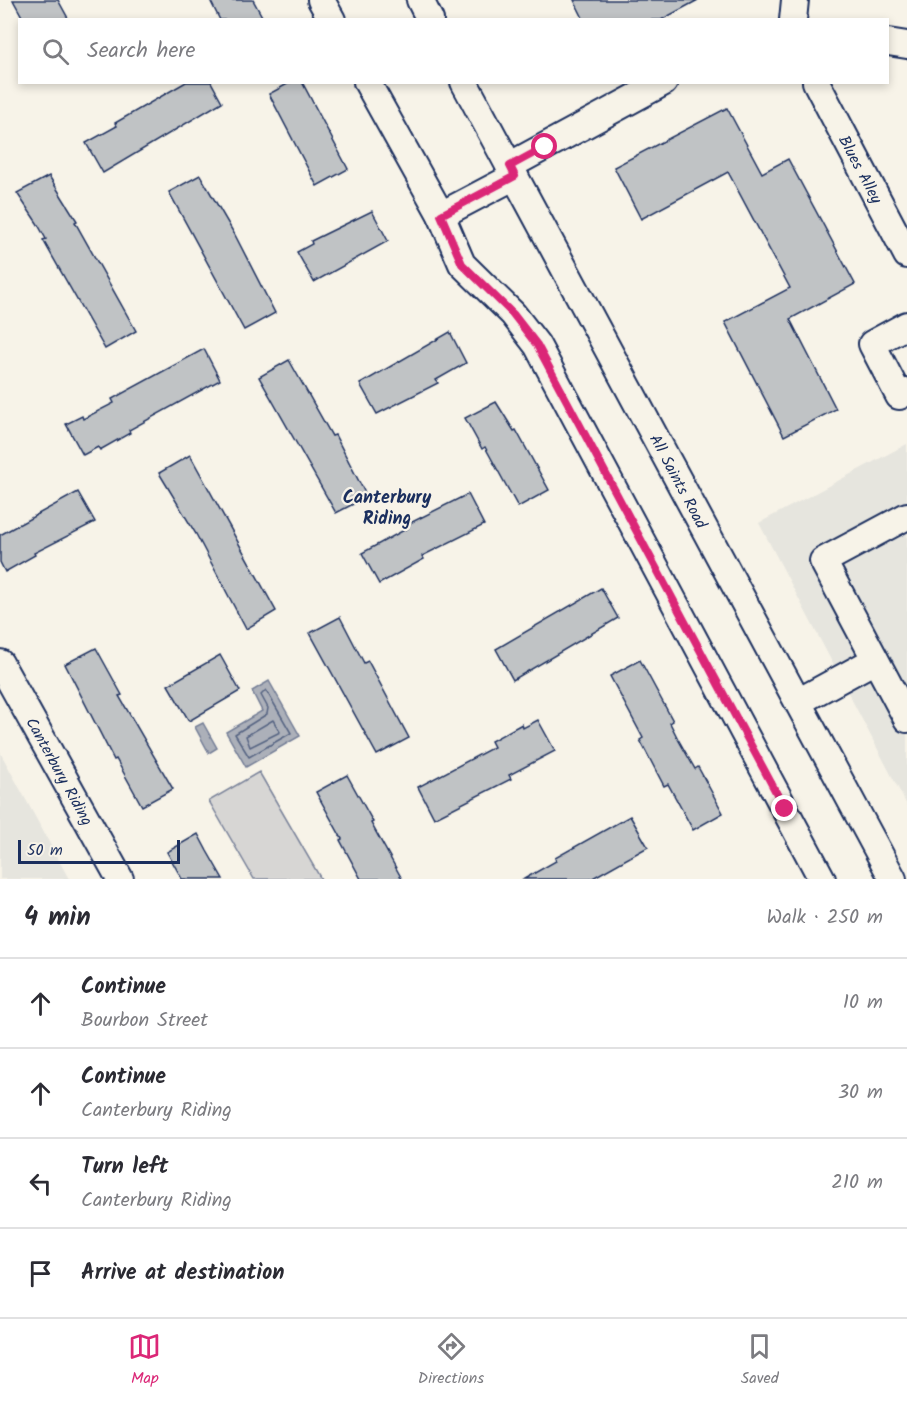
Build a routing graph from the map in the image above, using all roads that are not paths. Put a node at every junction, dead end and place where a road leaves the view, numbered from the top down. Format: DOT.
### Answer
graph roads {
  1 [pos="321,0"];
  2 [pos="420,0"];
  3 [pos="795,0"];
  4 [pos="331,18"];
  5 [pos="429,18"];
  6 [pos="793,18"];
  7 [pos="889,42"];
  8 [pos="907,45"];
  9 [pos="368,84"];
  10 [pos="465,84"];
  11 [pos="661,84"];
  12 [pos="817,84"];
  13 [pos="512,171"];
  14 [pos="441,215"];
  15 [pos="907,255"];
  16 [pos="907,325"];
  17 [pos="907,392"];
  18 [pos="907,516"];
  19 [pos="875,660"];
  20 [pos="0,663"];
  21 [pos="798,702"];
  22 [pos="907,719"];
  23 [pos="120,879"];
  24 [pos="822,879"];
  25 [pos="893,879"];
  1 -- 4 [label="street"];
  2 -- 5 [label="street"];
  3 -- 6 [label="street"];
  7 -- 8 [label="street"];
  9 -- 14 [label="street"];
  10 -- 13 [label="street, All Saints Road"];
  11 -- 13 [label="street"];
  12 -- 15 [label="street, Blues Alley"];
  13 -- 14 [label="street"];
  13 -- 21 [label="street, All Saints Road"];
  14 -- 24 [label="street"];
  16 -- 17 [label="street"];
  18 -- 19 [label="street"];
  19 -- 21 [label="street"];
  19 -- 22 [label="street"];
  20 -- 23 [label="street, Canterbury Riding"];
  21 -- 25 [label="street, All Saints Road"];
}
